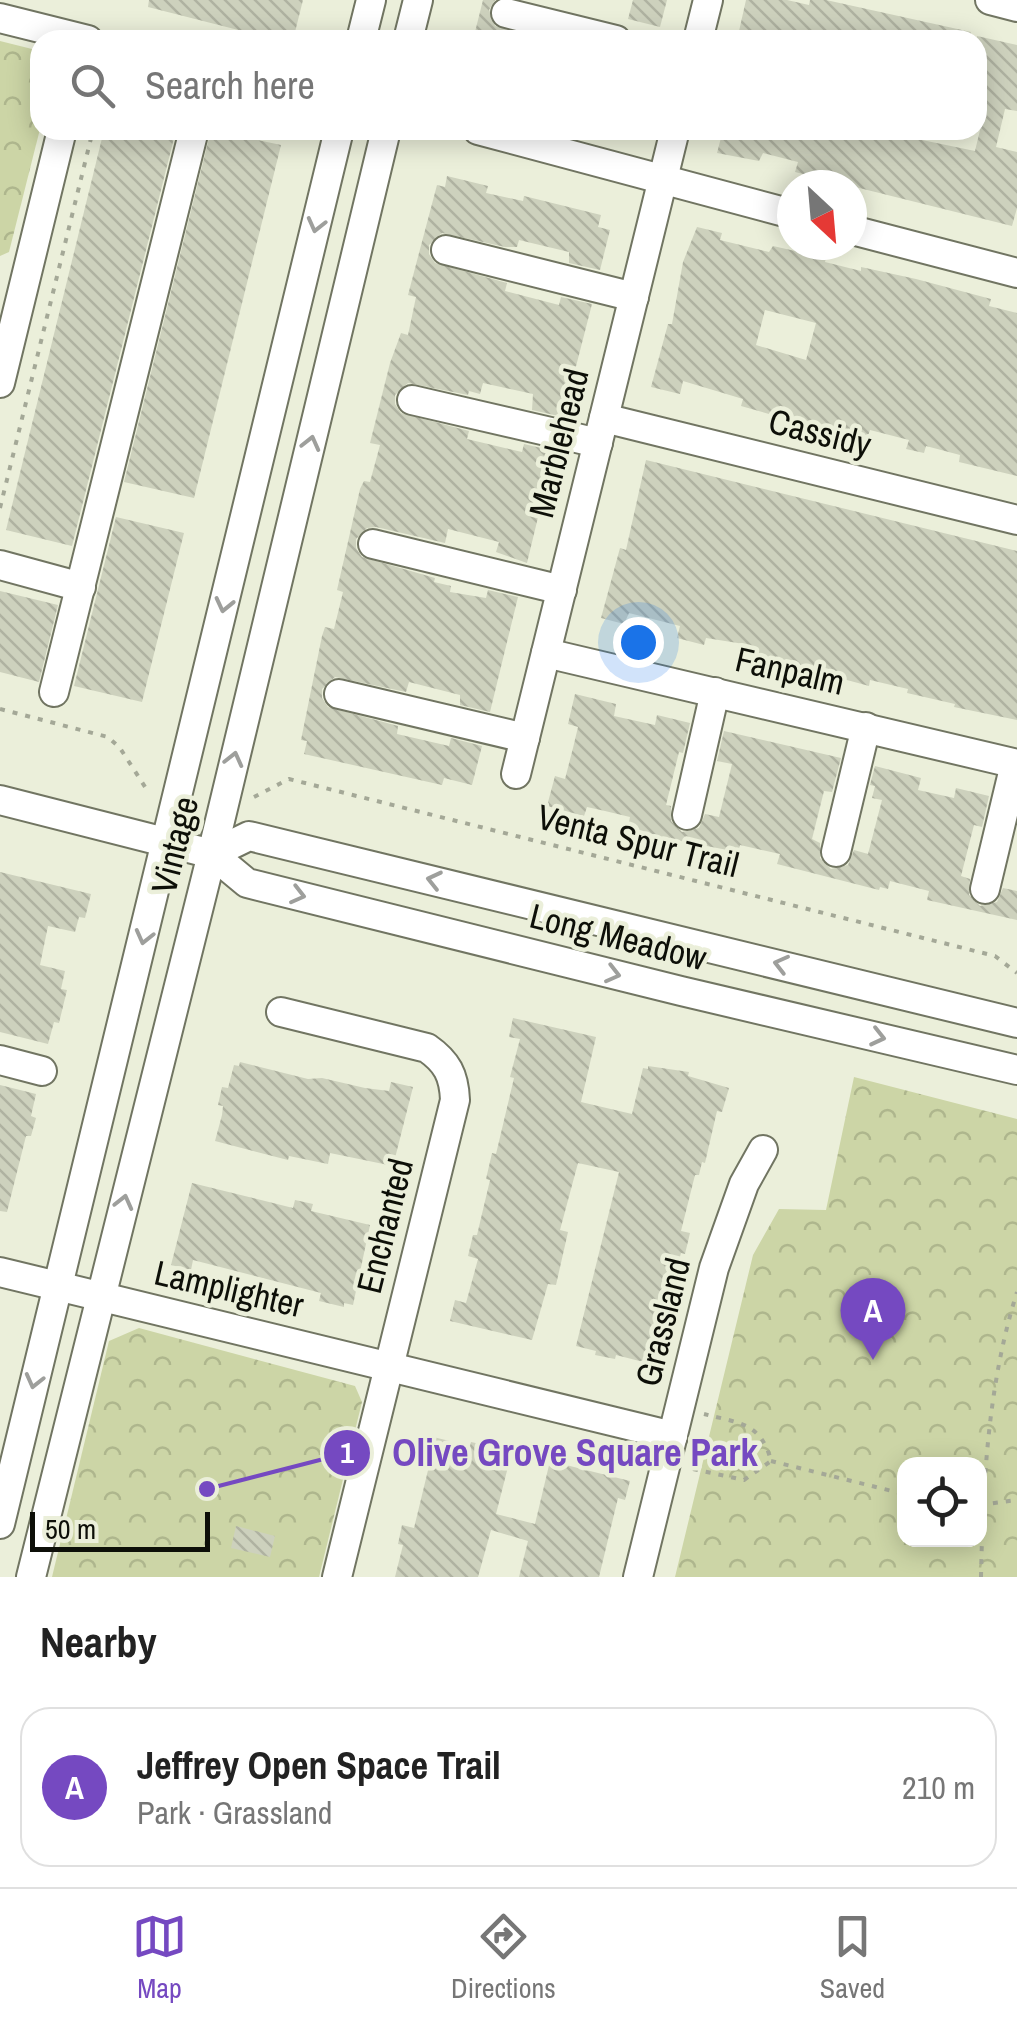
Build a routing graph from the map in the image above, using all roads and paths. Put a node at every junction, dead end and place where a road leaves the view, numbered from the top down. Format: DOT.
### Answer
graph roads {
  1 [pos="372,0"];
  2 [pos="418,0"];
  3 [pos="708,0"];
  4 [pos="990,0"];
  5 [pos="1017,7"];
  6 [pos="506,13"];
  7 [pos="0,18"];
  8 [pos="46,30"];
  9 [pos="364,30"];
  10 [pos="410,30"];
  11 [pos="575,30"];
  12 [pos="700,30"];
  13 [pos="59,140"];
  14 [pos="92,140"];
  15 [pos="192,140"];
  16 [pos="337,140"];
  17 [pos="384,140"];
  18 [pos="516,140"];
  19 [pos="673,140"];
  20 [pos="663,179"];
  21 [pos="777,210"];
  22 [pos="867,234"];
  23 [pos="446,250"];
  24 [pos="1017,274"];
  25 [pos="12,285"];
  26 [pos="634,297"];
  27 [pos="0,383"];
  28 [pos="412,400"];
  29 [pos="601,431"];
  30 [pos="0,508"];
  31 [pos="1017,520"];
  32 [pos="373,544"];
  33 [pos="0,565"];
  34 [pos="81,586"];
  35 [pos="562,590"];
  36 [pos="546,653"];
  37 [pos="54,692"];
  38 [pos="715,692"];
  39 [pos="339,694"];
  40 [pos="0,709"];
  41 [pos="866,727"];
  42 [pos="525,738"];
  43 [pos="1016,764"];
  44 [pos="516,774"];
  45 [pos="150,793"];
  46 [pos="0,800"];
  47 [pos="246,802"];
  48 [pos="686,815"];
  49 [pos="167,842"];
  50 [pos="836,852"];
  51 [pos="212,854"];
  52 [pos="985,888"];
  53 [pos="1017,973"];
  54 [pos="281,1012"];
  55 [pos="1017,1023"];
  56 [pos="0,1060"];
  57 [pos="42,1070"];
  58 [pos="1017,1070"];
  59 [pos="762,1150"];
  60 [pos="0,1272"];
  61 [pos="57,1286"];
  62 [pos="1017,1292"];
  63 [pos="100,1296"];
  64 [pos="389,1366"];
  65 [pos="680,1408"];
  66 [pos="670,1448"];
  67 [pos="987,1457"];
  68 [pos="771,1462"];
  69 [pos="897,1492"];
  70 [pos="1017,1500"];
  71 [pos="987,1504"];
  72 [pos="0,1524"];
  73 [pos="981,1547"];
  74 [pos="30,1577"];
  75 [pos="337,1577"];
  76 [pos="638,1577"];
  77 [pos="981,1577"];
  1 -- 9 [label="street"];
  2 -- 10 [label="street"];
  3 -- 12 [label="street"];
  4 -- 5 [label="street"];
  6 -- 11 [label="street"];
  7 -- 8 [label="street"];
  13 -- 25 [label="street"];
  14 -- 30 [label="path"];
  15 -- 34 [label="street"];
  16 -- 49 [label="street, Vintage, one-way"];
  51 -- 17 [label="street, Vintage, one-way"];
  18 -- 20 [label="street"];
  19 -- 20 [label="street, Marblehead"];
  20 -- 21 [label="street"];
  20 -- 26 [label="street, Marblehead"];
  22 -- 24 [label="street"];
  23 -- 26 [label="street"];
  25 -- 27 [label="street"];
  26 -- 29 [label="street, Marblehead"];
  28 -- 29 [label="street, Cassidy"];
  29 -- 31 [label="street, Cassidy"];
  29 -- 35 [label="street, Marblehead"];
  32 -- 35 [label="street"];
  33 -- 34 [label="street"];
  34 -- 37 [label="street"];
  35 -- 36 [label="street, Marblehead"];
  36 -- 38 [label="street, Fanpalm"];
  36 -- 42 [label="street, Marblehead"];
  38 -- 41 [label="street, Fanpalm"];
  38 -- 48 [label="street"];
  39 -- 42 [label="street"];
  40 -- 45 [label="path"];
  41 -- 43 [label="street, Fanpalm"];
  41 -- 50 [label="street"];
  42 -- 44 [label="street, Marblehead"];
  43 -- 52 [label="street"];
  46 -- 49 [label="street, Long Meadow"];
  47 -- 53 [label="path, Venta Spur Trail"];
  49 -- 51 [label="street, Long Meadow"];
  49 -- 61 [label="street, Vintage, one-way"];
  55 -- 51 [label="street, Long Meadow, one-way"];
  51 -- 58 [label="street, Long Meadow, one-way"];
  63 -- 51 [label="street, Vintage, one-way"];
  54 -- 64 [label="street, Enchanted"];
  56 -- 57 [label="street"];
  59 -- 65 [label="street, Grassland"];
  60 -- 61 [label="street, Lamplighter"];
  61 -- 63 [label="street, Lamplighter"];
  61 -- 72 [label="street, Vintage, one-way"];
  62 -- 67 [label="path"];
  63 -- 64 [label="street, Lamplighter"];
  63 -- 74 [label="street, Vintage"];
  64 -- 66 [label="street, Lamplighter"];
  64 -- 75 [label="street, Enchanted"];
  65 -- 66 [label="street, Grassland"];
  65 -- 68 [label="path"];
  66 -- 68 [label="path"];
  66 -- 76 [label="street, Grassland"];
  68 -- 69 [label="path"];
  70 -- 71 [label="path"];
  73 -- 77 [label="path"];
}
